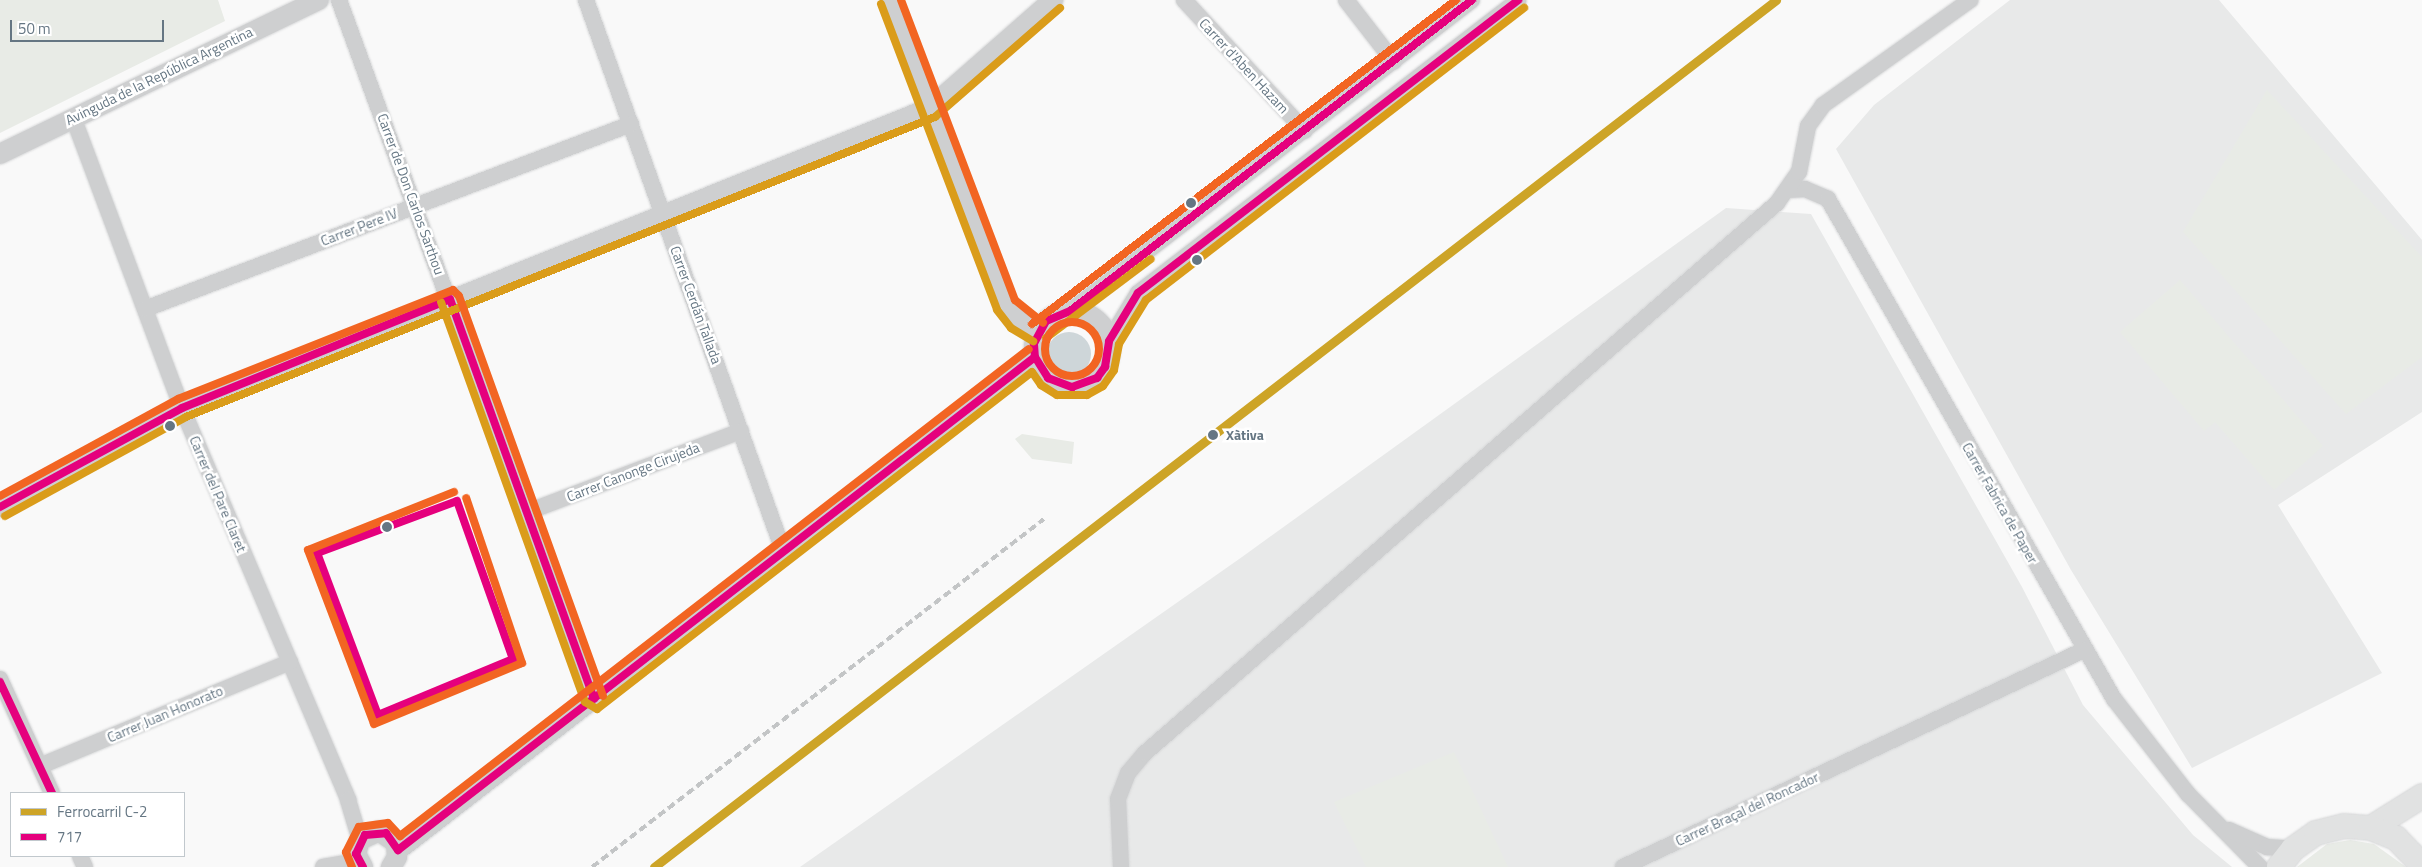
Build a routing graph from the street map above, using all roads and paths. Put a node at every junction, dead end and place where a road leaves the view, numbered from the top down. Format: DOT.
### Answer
graph roads {
  1 [pos="319,0"];
  2 [pos="340,0"];
  3 [pos="586,0"];
  4 [pos="890,0"];
  5 [pos="1053,0"];
  6 [pos="1184,0"];
  7 [pos="1346,0"];
  8 [pos="1472,0"];
  9 [pos="1518,0"];
  10 [pos="1970,0"];
  11 [pos="1394,62"];
  12 [pos="930,108"];
  13 [pos="73,117"];
  14 [pos="630,124"];
  15 [pos="1305,131"];
  16 [pos="0,154"];
  17 [pos="1787,190"];
  18 [pos="415,205"];
  19 [pos="664,215"];
  20 [pos="450,299"];
  21 [pos="145,309"];
  22 [pos="1070,312"];
  23 [pos="1038,332"];
  24 [pos="1109,341"];
  25 [pos="1035,357"];
  26 [pos="182,408"];
  27 [pos="741,431"];
  28 [pos="0,507"];
  29 [pos="525,513"];
  30 [pos="784,553"];
  31 [pos="2084,650"];
  32 [pos="290,662"];
  33 [pos="1,682"];
  34 [pos="594,699"];
  35 [pos="40,766"];
  36 [pos="52,792"];
  37 [pos="2422,796"];
  38 [pos="2221,826"];
  39 [pos="2371,828"];
  40 [pos="360,840"];
  41 [pos="2293,849"];
  42 [pos="394,858"];
  43 [pos="361,864"];
  44 [pos="2422,866"];
  45 [pos="322,867"];
  46 [pos="1121,867"];
  47 [pos="1623,867"];
  48 [pos="2260,867"];
  49 [pos="2278,867"];
  1 -- 13 [label="street, Avinguda de la República Argentina"];
  2 -- 18 [label="street, Carrer de Don Carlos Sarthou"];
  3 -- 14 [label="street, Carrer Cerdán Tallada"];
  4 -- 12 [label="street"];
  5 -- 12 [label="street"];
  6 -- 15 [label="street, Carrer d'Aben Hazam"];
  7 -- 11 [label="street"];
  8 -- 11 [label="street"];
  9 -- 24 [label="street"];
  10 -- 17 [label="street"];
  11 -- 15 [label="street"];
  12 -- 19 [label="street"];
  12 -- 23 [label="street"];
  13 -- 16 [label="street, Avinguda de la República Argentina"];
  13 -- 21 [label="street, Carrer del Pare Claret"];
  14 -- 18 [label="street, Carrer Pere IV"];
  14 -- 19 [label="street, Carrer Cerdán Tallada"];
  15 -- 22 [label="street"];
  17 -- 31 [label="street, Carrer Fabrica de Paper"];
  17 -- 46 [label="street"];
  18 -- 20 [label="street, Carrer de Don Carlos Sarthou"];
  18 -- 21 [label="street, Carrer Pere IV"];
  19 -- 20 [label="street"];
  19 -- 27 [label="street, Carrer Cerdán Tallada"];
  20 -- 26 [label="street"];
  20 -- 29 [label="street, Carrer de Don Carlos Sarthou"];
  21 -- 26 [label="street, Carrer del Pare Claret"];
  22 -- 23 [label="street"];
  22 -- 24 [label="street"];
  23 -- 25 [label="street"];
  24 -- 25 [label="street"];
  25 -- 30 [label="street"];
  26 -- 28 [label="street"];
  26 -- 32 [label="street, Carrer del Pare Claret"];
  27 -- 29 [label="street, Carrer Canonge Cirujeda"];
  27 -- 30 [label="street, Carrer Cerdán Tallada"];
  29 -- 34 [label="street, Carrer de Don Carlos Sarthou"];
  30 -- 34 [label="street"];
  31 -- 38 [label="street, Carrer Fabrica de Paper"];
  31 -- 47 [label="street, Carrer Braçal del Roncador"];
  32 -- 35 [label="street, Carrer Juan Honorato"];
  32 -- 40 [label="street, Carrer del Pare Claret"];
  33 -- 35 [label="street"];
  34 -- 42 [label="street"];
  35 -- 36 [label="street"];
  37 -- 39 [label="main road"];
  38 -- 41 [label="street, Carrer Fabrica de Paper"];
  38 -- 48 [label="street, Carrer Fabrica de Paper"];
  39 -- 41 [label="main road"];
  39 -- 44 [label="main road"];
  40 -- 42 [label="street"];
  40 -- 43 [label="street"];
  41 -- 49 [label="main road"];
  43 -- 45 [label="street"];
}
